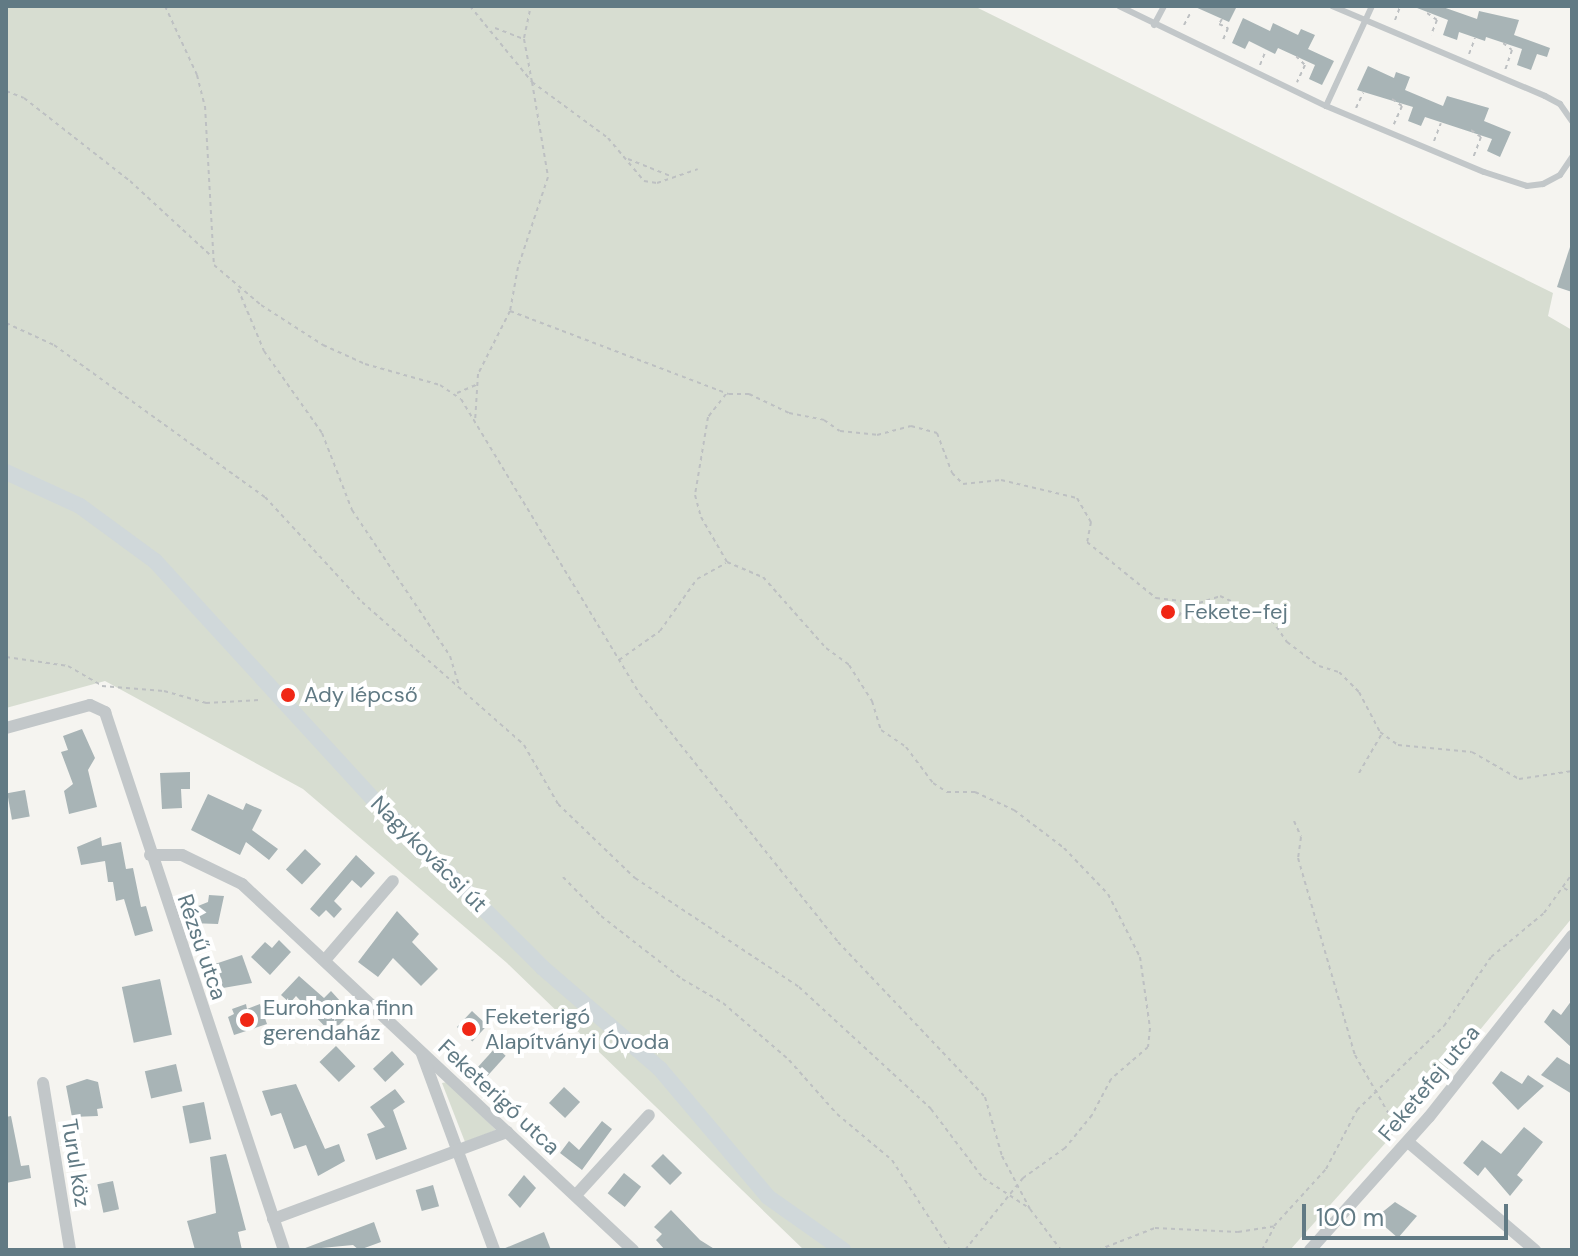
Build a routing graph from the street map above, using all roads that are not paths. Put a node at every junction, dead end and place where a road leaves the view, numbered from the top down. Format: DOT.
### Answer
graph roads {
  1 [pos="1119,6"];
  2 [pos="1164,6"];
  3 [pos="1332,6"];
  4 [pos="1372,6"];
  5 [pos="1365,22"];
  6 [pos="1154,25"];
  7 [pos="1326,106"];
  8 [pos="1572,121"];
  9 [pos="1572,157"];
  10 [pos="6,472"];
  11 [pos="6,728"];
  12 [pos="150,855"];
  13 [pos="393,881"];
  14 [pos="1572,936"];
  15 [pos="325,960"];
  16 [pos="421,1051"];
  17 [pos="43,1083"];
  18 [pos="649,1115"];
  19 [pos="507,1132"];
  20 [pos="1408,1142"];
  21 [pos="458,1151"];
  22 [pos="576,1195"];
  23 [pos="273,1219"];
  24 [pos="70,1250"];
  25 [pos="284,1250"];
  26 [pos="494,1250"];
  27 [pos="633,1250"];
  28 [pos="843,1250"];
  29 [pos="1310,1250"];
  30 [pos="1535,1250"];
  1 -- 6 [label="lane"];
  2 -- 6 [label="lane"];
  3 -- 5 [label="lane"];
  4 -- 5 [label="lane"];
  5 -- 7 [label="lane"];
  5 -- 8 [label="lane"];
  6 -- 7 [label="lane"];
  7 -- 9 [label="lane"];
  10 -- 28 [label="street, Nagykovácsi út"];
  11 -- 12 [label="street, Rézsű utca"];
  12 -- 15 [label="street, Feketerigó utca"];
  12 -- 23 [label="street, Rézsű utca"];
  13 -- 15 [label="street"];
  14 -- 20 [label="street, Feketefej utca"];
  15 -- 16 [label="street, Feketerigó utca"];
  16 -- 19 [label="street, Feketerigó utca"];
  16 -- 21 [label="street"];
  17 -- 24 [label="street, Turul köz"];
  18 -- 22 [label="street"];
  19 -- 21 [label="street"];
  19 -- 22 [label="street, Feketerigó utca"];
  20 -- 29 [label="street, Feketefej utca"];
  20 -- 30 [label="street"];
  21 -- 23 [label="street"];
  21 -- 26 [label="street"];
  22 -- 27 [label="street, Feketerigó utca"];
  23 -- 25 [label="street, Rézsű utca"];
}
